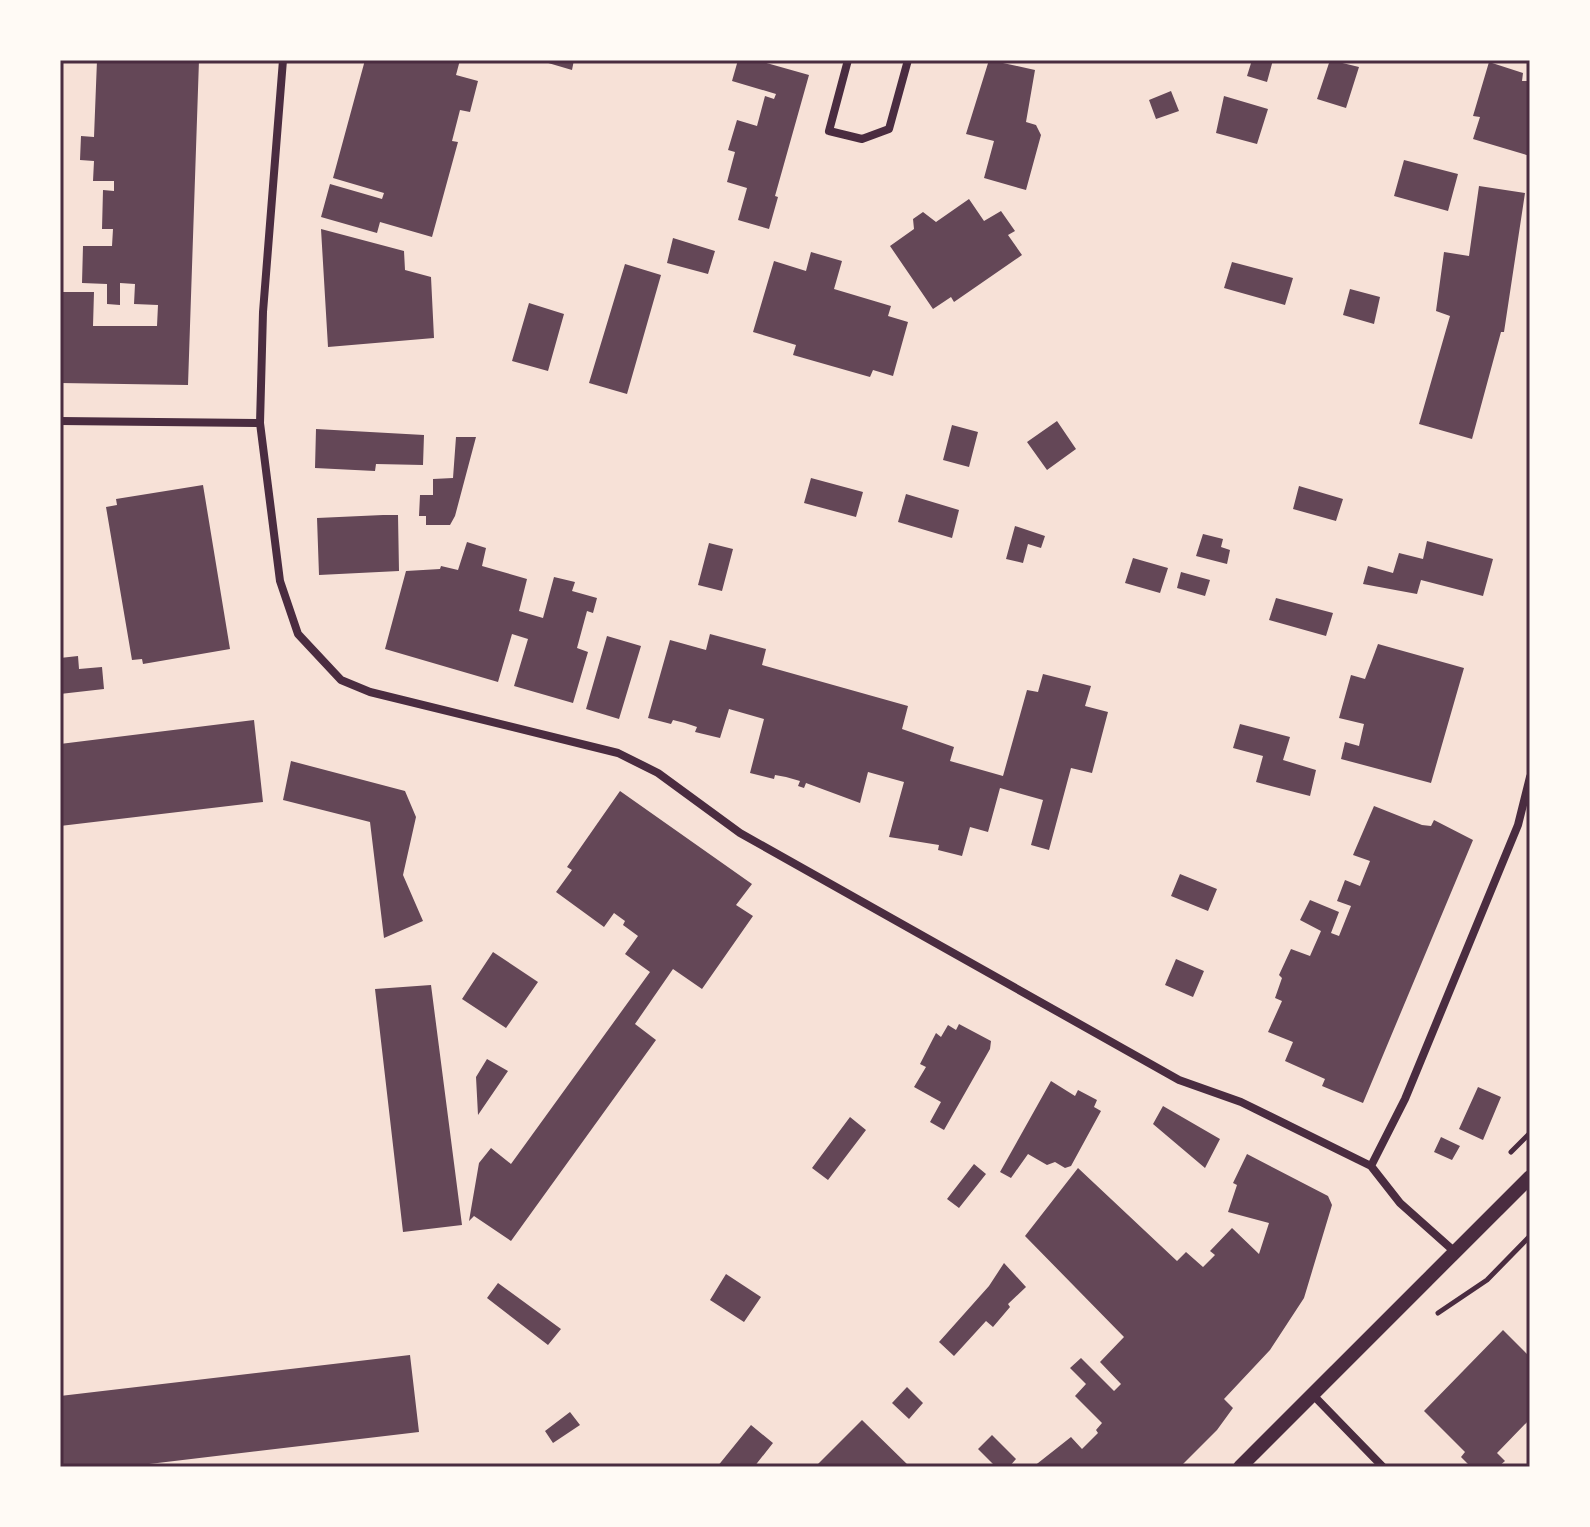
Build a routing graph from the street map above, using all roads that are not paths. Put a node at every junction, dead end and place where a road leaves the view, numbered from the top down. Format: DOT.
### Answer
graph roads {
  1 [pos="283,60"];
  2 [pos="848,60"];
  3 [pos="908,60"];
  4 [pos="60,421"];
  5 [pos="260,423"];
  6 [pos="1530,777"];
  7 [pos="1371,1166"];
  8 [pos="1530,1177"];
  9 [pos="1455,1252"];
  10 [pos="1314,1396"];
  11 [pos="1240,1467"];
  12 [pos="1383,1467"];
  1 -- 5 [label="street"];
  2 -- 3 [label="street"];
  4 -- 5 [label="street"];
  5 -- 7 [label="street"];
  6 -- 7 [label="street"];
  7 -- 9 [label="street"];
  8 -- 9 [label="street"];
  9 -- 10 [label="street"];
  10 -- 11 [label="street"];
  10 -- 12 [label="street"];
}
